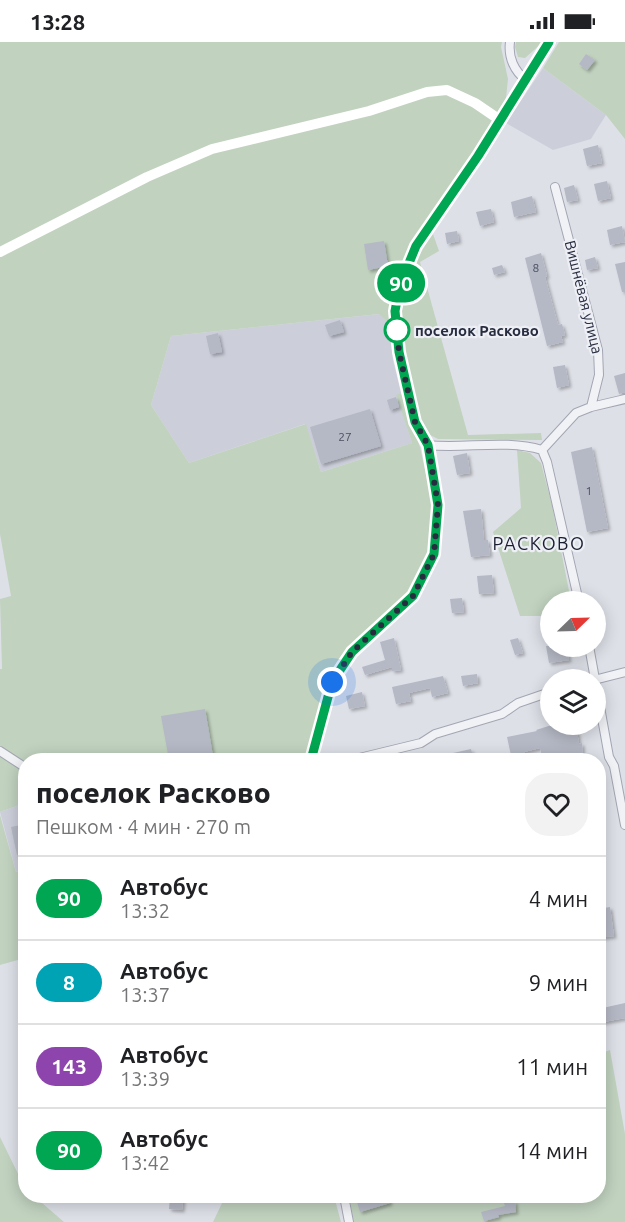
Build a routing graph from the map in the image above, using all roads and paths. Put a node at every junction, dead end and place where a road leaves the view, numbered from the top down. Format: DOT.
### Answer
graph roads {
  1 [pos="510,42"];
  2 [pos="549,42"];
  3 [pos="526,80"];
  4 [pos="500,120"];
  5 [pos="555,187"];
  6 [pos="0,252"];
  7 [pos="625,399"];
  8 [pos="591,407"];
  9 [pos="428,445"];
  10 [pos="542,450"];
  11 [pos="576,591"];
  12 [pos="625,672"];
  13 [pos="606,676"];
  14 [pos="540,695"];
  15 [pos="605,735"];
  16 [pos="0,752"];
  17 [pos="313,753"];
  18 [pos="380,753"];
  19 [pos="18,763"];
  20 [pos="625,825"];
  21 [pos="345,1203"];
  22 [pos="349,1222"];
  1 -- 3 [label="street"];
  2 -- 3 [label="street"];
  3 -- 4 [label="street"];
  4 -- 6 [label="main road"];
  4 -- 9 [label="street"];
  5 -- 8 [label="street, Вишнёвая улица"];
  7 -- 8 [label="street"];
  8 -- 10 [label="street"];
  9 -- 10 [label="street"];
  9 -- 17 [label="street"];
  10 -- 11 [label="street"];
  12 -- 13 [label="street"];
  14 -- 18 [label="street"];
  15 -- 20 [label="street"];
  16 -- 19 [label="street"];
  21 -- 22 [label="street"];
}
